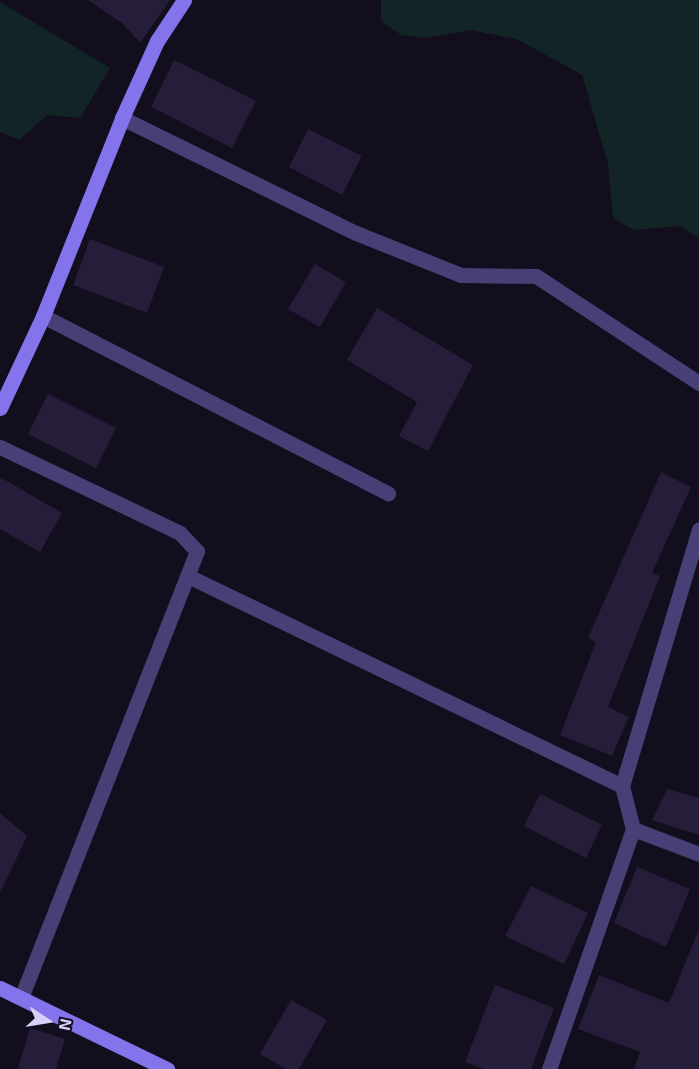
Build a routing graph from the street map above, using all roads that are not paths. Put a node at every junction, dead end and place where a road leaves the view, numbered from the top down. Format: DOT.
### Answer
graph roads {
  1 [pos="184,0"];
  2 [pos="122,118"];
  3 [pos="43,316"];
  4 [pos="699,382"];
  5 [pos="0,408"];
  6 [pos="0,447"];
  7 [pos="388,493"];
  8 [pos="699,529"];
  9 [pos="190,577"];
  10 [pos="622,786"];
  11 [pos="633,829"];
  12 [pos="699,854"];
  13 [pos="0,988"];
  14 [pos="21,998"];
  15 [pos="167,1069"];
  16 [pos="549,1069"];
  1 -- 2 [label="street"];
  2 -- 3 [label="street"];
  2 -- 4 [label="street"];
  3 -- 5 [label="street"];
  3 -- 7 [label="street"];
  6 -- 9 [label="street"];
  8 -- 10 [label="street"];
  9 -- 10 [label="street"];
  9 -- 14 [label="street"];
  10 -- 11 [label="street"];
  11 -- 12 [label="street"];
  11 -- 16 [label="street"];
  13 -- 14 [label="street"];
  14 -- 15 [label="street"];
}
